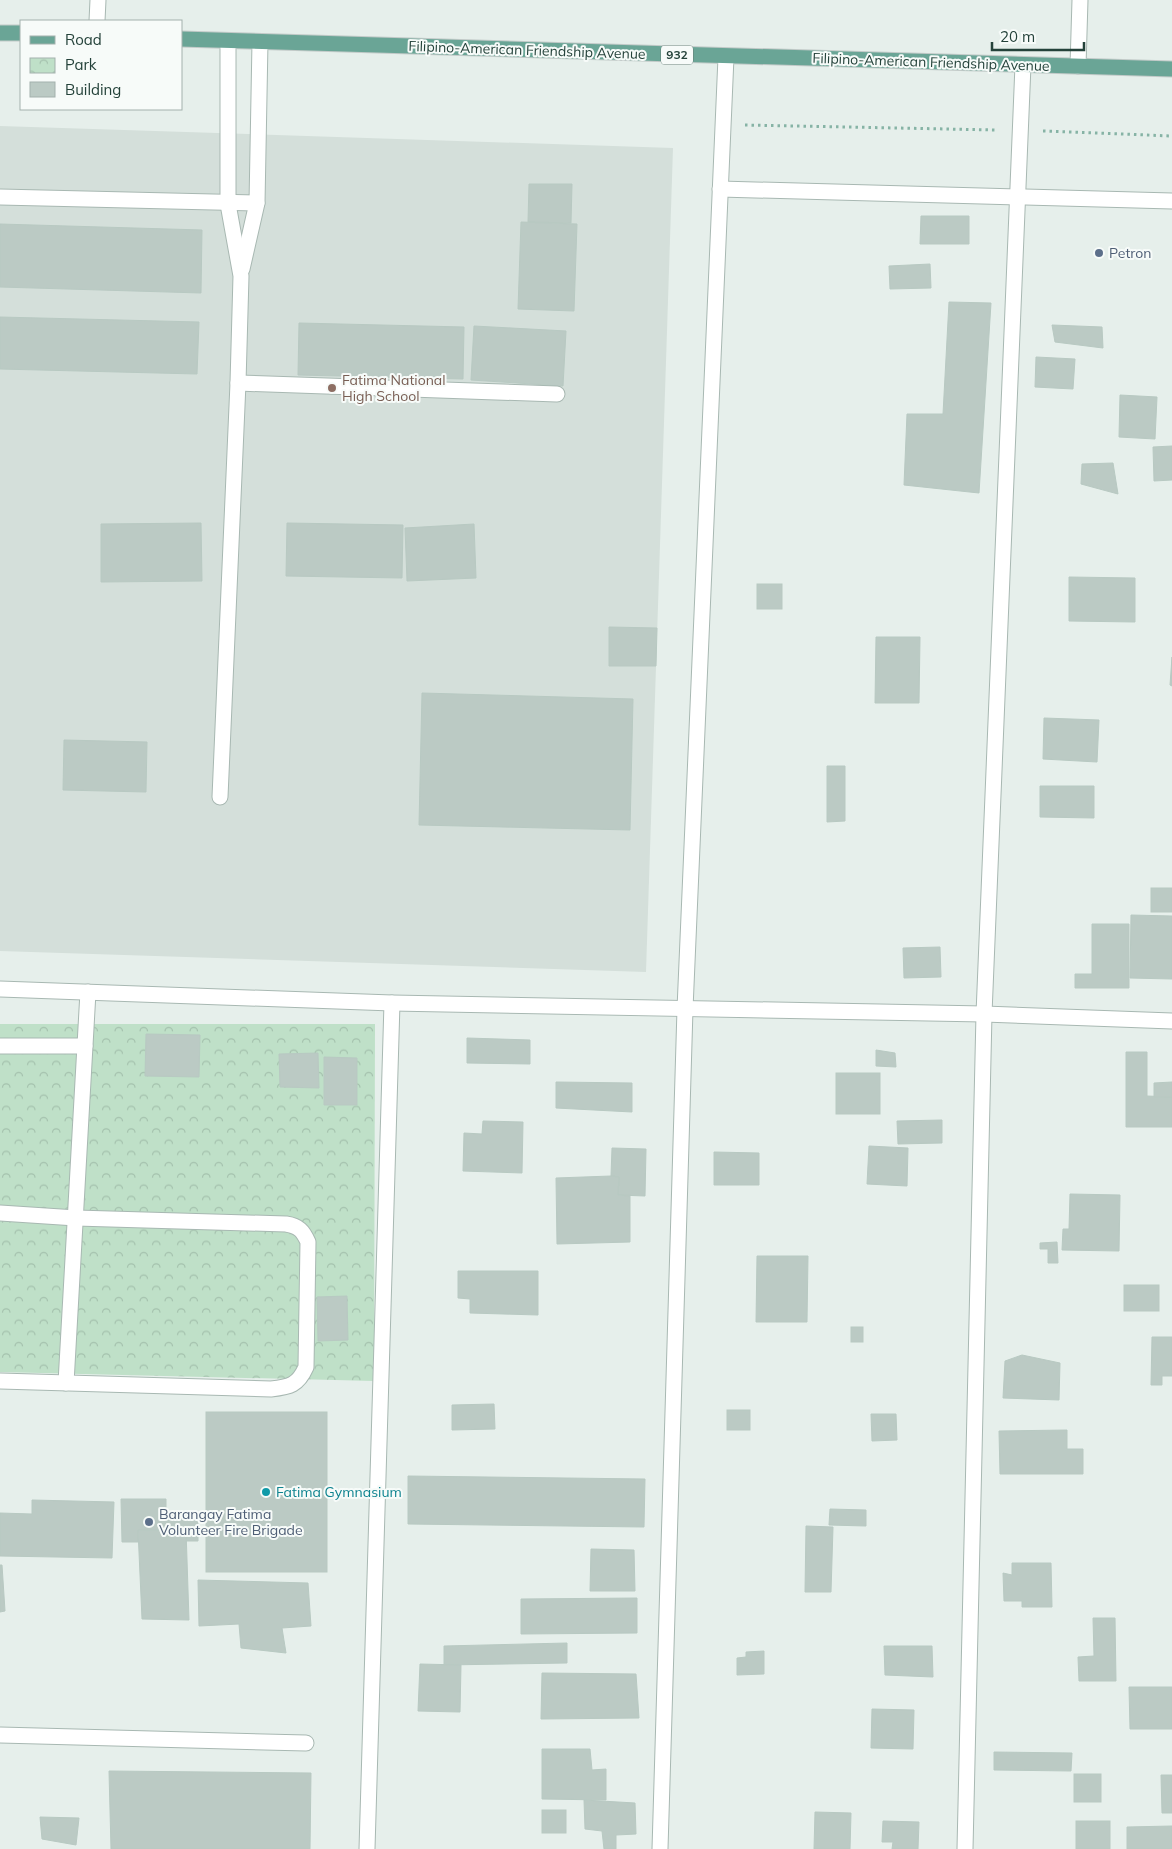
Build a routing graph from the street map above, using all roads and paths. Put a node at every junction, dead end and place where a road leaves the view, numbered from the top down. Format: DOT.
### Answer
graph roads {
  1 [pos="98,0"];
  2 [pos="1080,0"];
  3 [pos="97,20"];
  4 [pos="0,33"];
  5 [pos="20,34"];
  6 [pos="182,39"];
  7 [pos="228,41"];
  8 [pos="260,42"];
  9 [pos="726,56"];
  10 [pos="1023,65"];
  11 [pos="1078,66"];
  12 [pos="1172,69"];
  13 [pos="722,124"];
  14 [pos="1021,131"];
  15 [pos="1172,136"];
  16 [pos="720,189"];
  17 [pos="0,197"];
  18 [pos="1018,197"];
  19 [pos="1172,201"];
  20 [pos="258,203"];
  21 [pos="228,204"];
  22 [pos="240,276"];
  23 [pos="238,382"];
  24 [pos="557,394"];
  25 [pos="220,798"];
  26 [pos="0,990"];
  27 [pos="88,992"];
  28 [pos="392,1003"];
  29 [pos="685,1009"];
  30 [pos="984,1014"];
  31 [pos="1172,1021"];
  32 [pos="0,1046"];
  33 [pos="85,1046"];
  34 [pos="0,1213"];
  35 [pos="76,1218"];
  36 [pos="0,1381"];
  37 [pos="66,1383"];
  38 [pos="0,1735"];
  39 [pos="306,1743"];
  40 [pos="367,1849"];
  41 [pos="660,1849"];
  42 [pos="964,1849"];
  1 -- 3 [label="street"];
  2 -- 11 [label="street"];
  4 -- 5 [label="main road"];
  6 -- 7 [label="main road, Filipino-American Friendship Avenue / 932"];
  7 -- 8 [label="main road, Filipino-American Friendship Avenue / 932"];
  7 -- 21 [label="street"];
  8 -- 9 [label="main road, Filipino-American Friendship Avenue / 932"];
  8 -- 20 [label="street"];
  9 -- 10 [label="main road, Filipino-American Friendship Avenue / 932"];
  9 -- 13 [label="street"];
  10 -- 11 [label="main road, Filipino-American Friendship Avenue / 932"];
  10 -- 14 [label="street"];
  11 -- 12 [label="main road, Filipino-American Friendship Avenue / 932"];
  13 -- 14 [label="path"];
  13 -- 16 [label="street"];
  14 -- 15 [label="path"];
  14 -- 18 [label="street"];
  16 -- 18 [label="street"];
  16 -- 29 [label="street"];
  17 -- 21 [label="street"];
  18 -- 19 [label="street"];
  18 -- 30 [label="street"];
  20 -- 21 [label="street"];
  20 -- 22 [label="street"];
  21 -- 22 [label="street"];
  22 -- 23 [label="street"];
  23 -- 24 [label="street"];
  23 -- 25 [label="street"];
  26 -- 27 [label="street"];
  27 -- 28 [label="street"];
  27 -- 33 [label="street"];
  28 -- 29 [label="street"];
  28 -- 40 [label="street"];
  29 -- 30 [label="street"];
  29 -- 41 [label="street"];
  30 -- 31 [label="street"];
  30 -- 42 [label="street"];
  32 -- 33 [label="street"];
  33 -- 35 [label="street"];
  34 -- 35 [label="street"];
  35 -- 37 [label="street"];
  35 -- 37 [label="street"];
  36 -- 37 [label="street"];
  38 -- 39 [label="street"];
}
